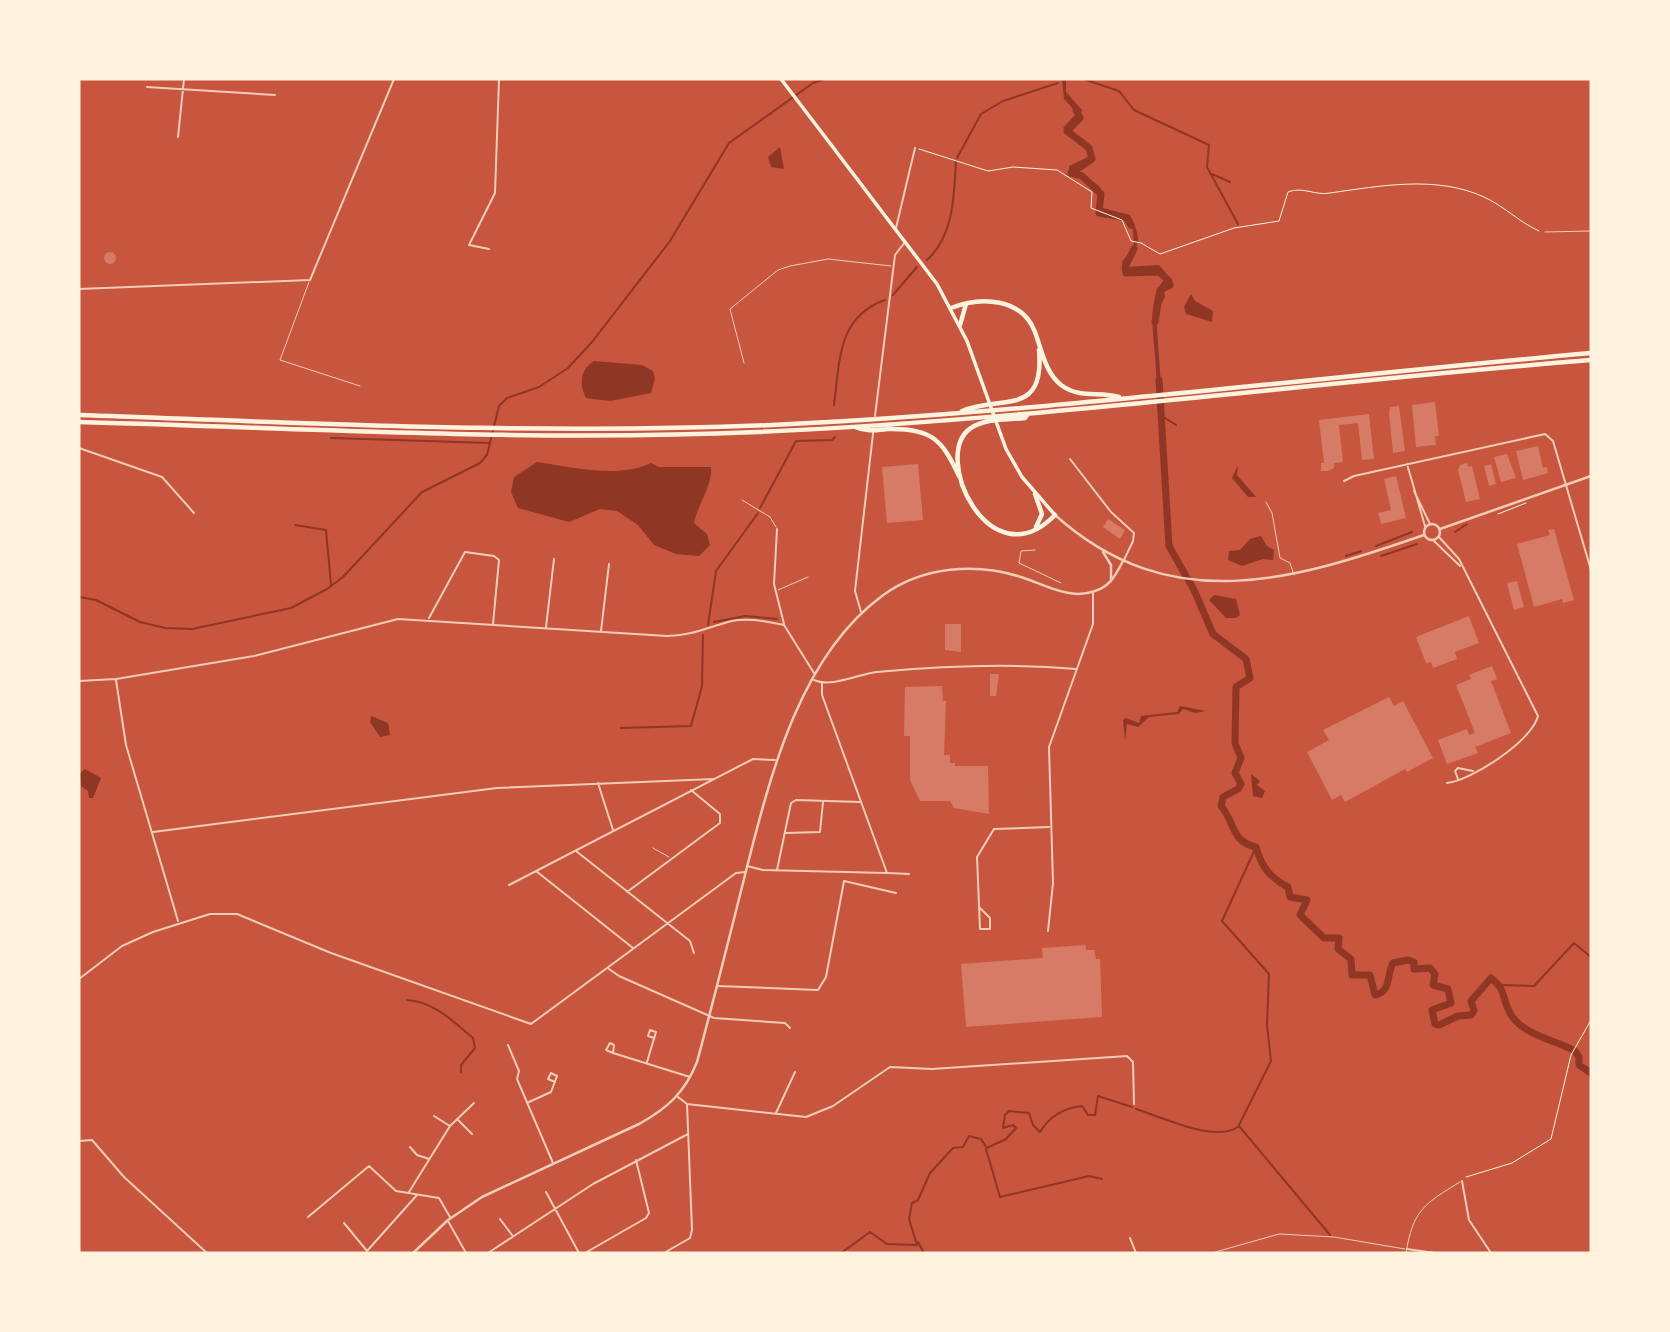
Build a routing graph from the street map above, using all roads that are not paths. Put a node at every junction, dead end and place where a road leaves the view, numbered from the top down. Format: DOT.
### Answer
graph roads {
  1 [pos="184,79"];
  2 [pos="394,79"];
  3 [pos="499,79"];
  4 [pos="781,79"];
  5 [pos="147,87"];
  6 [pos="183,90"];
  7 [pos="275,95"];
  8 [pos="178,137"];
  9 [pos="915,148"];
  10 [pos="896,228"];
  11 [pos="1591,231"];
  12 [pos="1545,232"];
  13 [pos="905,241"];
  14 [pos="489,249"];
  15 [pos="893,267"];
  16 [pos="310,280"];
  17 [pos="79,289"];
  18 [pos="966,304"];
  19 [pos="951,308"];
  20 [pos="960,325"];
  21 [pos="1038,342"];
  22 [pos="1591,353"];
  23 [pos="1591,360"];
  24 [pos="744,363"];
  25 [pos="360,386"];
  26 [pos="1123,398"];
  27 [pos="955,413"];
  28 [pos="1028,414"];
  29 [pos="79,415"];
  30 [pos="79,422"];
  31 [pos="855,427"];
  32 [pos="79,448"];
  33 [pos="1070,459"];
  34 [pos="1407,464"];
  35 [pos="1591,477"];
  36 [pos="1344,481"];
  37 [pos="963,483"];
  38 [pos="1566,484"];
  39 [pos="1414,490"];
  40 [pos="1035,494"];
  41 [pos="742,500"];
  42 [pos="1266,502"];
  43 [pos="194,513"];
  44 [pos="1055,515"];
  45 [pos="1430,524"];
  46 [pos="1425,526"];
  47 [pos="776,529"];
  48 [pos="1440,529"];
  49 [pos="1023,534"];
  50 [pos="1424,535"];
  51 [pos="1439,537"];
  52 [pos="1433,540"];
  53 [pos="1035,550"];
  54 [pos="1102,551"];
  55 [pos="554,559"];
  56 [pos="1124,561"];
  57 [pos="609,564"];
  58 [pos="1462,567"];
  59 [pos="1591,570"];
  60 [pos="1294,575"];
  61 [pos="808,576"];
  62 [pos="1061,583"];
  63 [pos="1106,586"];
  64 [pos="776,591"];
  65 [pos="1093,592"];
  66 [pos="861,612"];
  67 [pos="429,619"];
  68 [pos="493,625"];
  69 [pos="784,625"];
  70 [pos="546,628"];
  71 [pos="601,632"];
  72 [pos="1077,669"];
  73 [pos="817,674"];
  74 [pos="116,679"];
  75 [pos="814,680"];
  76 [pos="79,681"];
  77 [pos="822,683"];
  78 [pos="775,760"];
  79 [pos="1476,771"];
  80 [pos="714,779"];
  81 [pos="1458,780"];
  82 [pos="597,782"];
  83 [pos="1447,783"];
  84 [pos="691,790"];
  85 [pos="823,800"];
  86 [pos="861,801"];
  87 [pos="1050,827"];
  88 [pos="613,830"];
  89 [pos="153,832"];
  90 [pos="785,833"];
  91 [pos="653,848"];
  92 [pos="576,850"];
  93 [pos="673,859"];
  94 [pos="747,866"];
  95 [pos="535,870"];
  96 [pos="777,870"];
  97 [pos="746,872"];
  98 [pos="887,873"];
  99 [pos="909,874"];
  100 [pos="509,885"];
  101 [pos="627,892"];
  102 [pos="896,893"];
  103 [pos="979,908"];
  104 [pos="179,923"];
  105 [pos="667,923"];
  106 [pos="1048,931"];
  107 [pos="634,949"];
  108 [pos="694,953"];
  109 [pos="608,968"];
  110 [pos="79,979"];
  111 [pos="716,986"];
  112 [pos="709,1016"];
  113 [pos="790,1028"];
  114 [pos="654,1038"];
  115 [pos="508,1045"];
  116 [pos="613,1053"];
  117 [pos="647,1063"];
  118 [pos="794,1072"];
  119 [pos="691,1077"];
  120 [pos="555,1082"];
  121 [pos="678,1097"];
  122 [pos="474,1102"];
  123 [pos="528,1102"];
  124 [pos="687,1104"];
  125 [pos="1133,1104"];
  126 [pos="776,1114"];
  127 [pos="434,1116"];
  128 [pos="456,1119"];
  129 [pos="450,1126"];
  130 [pos="472,1134"];
  131 [pos="688,1134"];
  132 [pos="79,1140"];
  133 [pos="410,1147"];
  134 [pos="429,1159"];
  135 [pos="636,1159"];
  136 [pos="553,1163"];
  137 [pos="1462,1181"];
  138 [pos="546,1192"];
  139 [pos="408,1193"];
  140 [pos="417,1194"];
  141 [pos="554,1208"];
  142 [pos="308,1217"];
  143 [pos="449,1219"];
  144 [pos="500,1219"];
  145 [pos="344,1223"];
  146 [pos="512,1235"];
  147 [pos="1130,1238"];
  148 [pos="1407,1249"];
  149 [pos="207,1253"];
  150 [pos="413,1253"];
  151 [pos="466,1253"];
  152 [pos="488,1253"];
  153 [pos="579,1253"];
  154 [pos="585,1253"];
  155 [pos="664,1253"];
  156 [pos="1136,1253"];
  157 [pos="1212,1253"];
  158 [pos="1406,1253"];
  159 [pos="1435,1253"];
  160 [pos="1491,1253"];
  1 -- 6 [label="street"];
  2 -- 16 [label="street"];
  3 -- 14 [label="street"];
  4 -- 10 [label="main road"];
  5 -- 6 [label="street"];
  6 -- 7 [label="street"];
  6 -- 8 [label="street"];
  9 -- 10 [label="street"];
  10 -- 13 [label="main road"];
  11 -- 12 [label="lane"];
  13 -- 15 [label="street"];
  13 -- 19 [label="main road"];
  15 -- 24 [label="lane"];
  15 -- 66 [label="street"];
  16 -- 17 [label="street"];
  16 -- 25 [label="lane"];
  18 -- 19 [label="highway"];
  18 -- 20 [label="highway"];
  18 -- 21 [label="highway"];
  19 -- 20 [label="main road"];
  20 -- 40 [label="main road"];
  21 -- 26 [label="highway"];
  21 -- 27 [label="highway"];
  22 -- 26 [label="highway"];
  23 -- 28 [label="highway"];
  26 -- 27 [label="highway"];
  27 -- 29 [label="highway"];
  28 -- 31 [label="highway"];
  28 -- 37 [label="highway"];
  30 -- 31 [label="highway"];
  31 -- 37 [label="highway"];
  32 -- 43 [label="street"];
  33 -- 56 [label="street"];
  34 -- 36 [label="street"];
  34 -- 38 [label="street"];
  34 -- 39 [label="street"];
  35 -- 38 [label="street"];
  37 -- 49 [label="highway"];
  38 -- 48 [label="street"];
  38 -- 59 [label="street"];
  39 -- 45 [label="street"];
  39 -- 46 [label="street"];
  40 -- 44 [label="main road"];
  40 -- 49 [label="highway"];
  41 -- 47 [label="lane"];
  42 -- 60 [label="lane"];
  44 -- 49 [label="highway"];
  44 -- 54 [label="street"];
  45 -- 46 [label="street"];
  45 -- 48 [label="street"];
  46 -- 50 [label="street"];
  47 -- 64 [label="street"];
  48 -- 51 [label="street"];
  50 -- 52 [label="street"];
  50 -- 60 [label="street"];
  51 -- 52 [label="street"];
  51 -- 58 [label="street"];
  52 -- 58 [label="street"];
  53 -- 62 [label="lane"];
  54 -- 56 [label="street"];
  54 -- 63 [label="street"];
  55 -- 70 [label="street"];
  56 -- 60 [label="street"];
  56 -- 63 [label="street"];
  57 -- 71 [label="street"];
  58 -- 79 [label="street"];
  61 -- 64 [label="lane"];
  63 -- 65 [label="street"];
  64 -- 69 [label="street"];
  65 -- 66 [label="street"];
  65 -- 72 [label="street"];
  66 -- 73 [label="street"];
  67 -- 68 [label="street"];
  67 -- 68 [label="street"];
  67 -- 74 [label="street"];
  68 -- 70 [label="street"];
  69 -- 71 [label="street"];
  69 -- 73 [label="street"];
  70 -- 71 [label="street"];
  72 -- 77 [label="street"];
  72 -- 87 [label="street"];
  73 -- 75 [label="street"];
  74 -- 76 [label="street"];
  74 -- 89 [label="street"];
  75 -- 77 [label="street"];
  75 -- 78 [label="street"];
  77 -- 86 [label="street"];
  78 -- 80 [label="street"];
  78 -- 94 [label="street"];
  79 -- 81 [label="street"];
  79 -- 81 [label="street"];
  80 -- 82 [label="street"];
  80 -- 84 [label="street"];
  81 -- 83 [label="street"];
  82 -- 88 [label="street"];
  82 -- 89 [label="street"];
  84 -- 88 [label="street"];
  84 -- 93 [label="street"];
  85 -- 86 [label="street"];
  85 -- 90 [label="street"];
  85 -- 90 [label="street"];
  86 -- 98 [label="street"];
  87 -- 103 [label="street"];
  87 -- 106 [label="street"];
  88 -- 92 [label="street"];
  89 -- 104 [label="street"];
  90 -- 96 [label="street"];
  91 -- 93 [label="lane"];
  92 -- 95 [label="street"];
  92 -- 101 [label="street"];
  93 -- 101 [label="street"];
  94 -- 96 [label="street"];
  94 -- 97 [label="street"];
  95 -- 100 [label="street"];
  95 -- 107 [label="street"];
  96 -- 98 [label="street"];
  97 -- 105 [label="street"];
  97 -- 111 [label="street"];
  98 -- 99 [label="street"];
  101 -- 105 [label="street"];
  102 -- 111 [label="street"];
  103 -- 103 [label="street"];
  104 -- 109 [label="street"];
  104 -- 110 [label="street"];
  105 -- 107 [label="street"];
  105 -- 108 [label="street"];
  107 -- 109 [label="street"];
  109 -- 112 [label="street"];
  111 -- 112 [label="street"];
  112 -- 113 [label="street"];
  112 -- 119 [label="street"];
  114 -- 117 [label="street"];
  115 -- 123 [label="street"];
  116 -- 117 [label="street"];
  117 -- 119 [label="street"];
  118 -- 126 [label="street"];
  119 -- 121 [label="street"];
  120 -- 123 [label="street"];
  121 -- 124 [label="street"];
  121 -- 136 [label="street"];
  122 -- 128 [label="street"];
  123 -- 136 [label="street"];
  124 -- 126 [label="street"];
  124 -- 131 [label="street"];
  125 -- 126 [label="street"];
  127 -- 129 [label="street"];
  128 -- 129 [label="street"];
  128 -- 130 [label="street"];
  129 -- 134 [label="street"];
  131 -- 135 [label="street"];
  131 -- 155 [label="street"];
  132 -- 149 [label="street"];
  133 -- 134 [label="street"];
  134 -- 139 [label="street"];
  135 -- 141 [label="street"];
  135 -- 154 [label="street"];
  136 -- 143 [label="street"];
  137 -- 148 [label="lane"];
  137 -- 160 [label="street"];
  138 -- 141 [label="street"];
  139 -- 140 [label="street"];
  139 -- 142 [label="street"];
  140 -- 143 [label="street"];
  140 -- 145 [label="street"];
  141 -- 146 [label="street"];
  141 -- 153 [label="street"];
  143 -- 150 [label="street"];
  143 -- 151 [label="street"];
  144 -- 146 [label="street"];
  146 -- 152 [label="street"];
  147 -- 156 [label="street"];
  148 -- 157 [label="lane"];
  148 -- 158 [label="lane"];
  148 -- 159 [label="street"];
}
